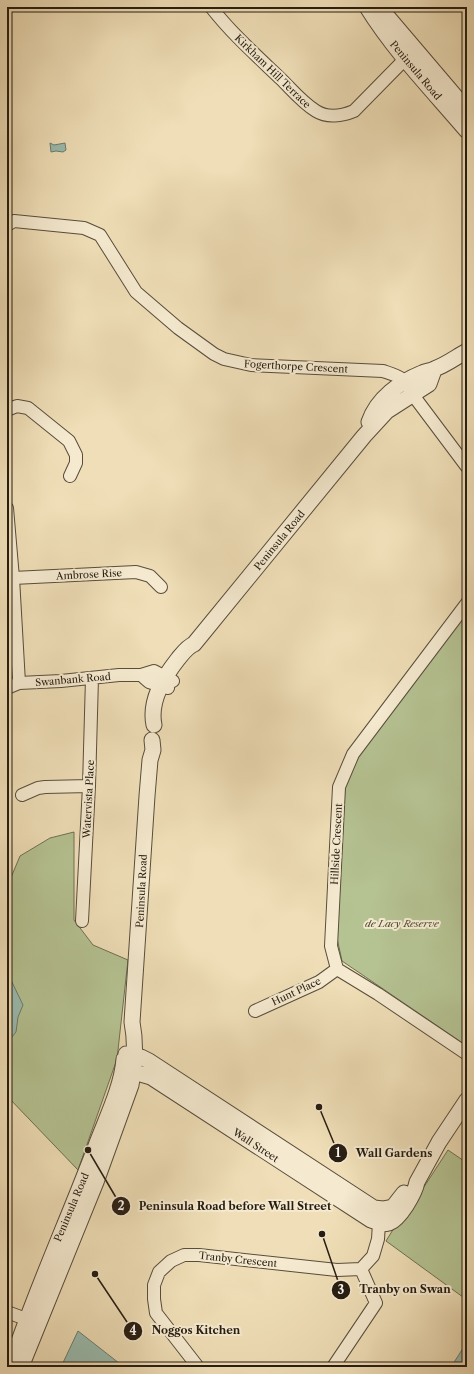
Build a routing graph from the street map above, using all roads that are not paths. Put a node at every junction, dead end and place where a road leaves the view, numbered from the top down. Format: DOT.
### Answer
graph roads {
  1 [pos="211,7"];
  2 [pos="367,7"];
  3 [pos="373,7"];
  4 [pos="410,54"];
  5 [pos="467,110"];
  6 [pos="467,131"];
  7 [pos="10,223"];
  8 [pos="467,351"];
  9 [pos="405,387"];
  10 [pos="7,410"];
  11 [pos="467,467"];
  12 [pos="70,476"];
  13 [pos="7,508"];
  14 [pos="13,578"];
  15 [pos="160,587"];
  16 [pos="467,603"];
  17 [pos="92,678"];
  18 [pos="20,683"];
  19 [pos="167,683"];
  20 [pos="7,688"];
  21 [pos="89,786"];
  22 [pos="22,795"];
  23 [pos="82,921"];
  24 [pos="337,969"];
  25 [pos="255,1011"];
  26 [pos="467,1054"];
  27 [pos="129,1055"];
  28 [pos="128,1071"];
  29 [pos="194,1098"];
  30 [pos="467,1100"];
  31 [pos="385,1219"];
  32 [pos="361,1269"];
  33 [pos="7,1312"];
  34 [pos="32,1322"];
  35 [pos="10,1367"];
  36 [pos="20,1367"];
  37 [pos="198,1367"];
  38 [pos="333,1367"];
  1 -- 4 [label="street, Kirkham Hill Terrace"];
  2 -- 4 [label="street, Peninsula Road"];
  3 -- 4 [label="street, Peninsula Road"];
  4 -- 5 [label="street, Peninsula Road"];
  4 -- 6 [label="street, Peninsula Road"];
  7 -- 9 [label="street, Fogerthorpe Crescent"];
  8 -- 9 [label="street, Peninsula Road"];
  9 -- 11 [label="street"];
  9 -- 19 [label="street, Peninsula Road"];
  10 -- 12 [label="street"];
  13 -- 14 [label="street"];
  14 -- 15 [label="street, Ambrose Rise"];
  14 -- 18 [label="street"];
  16 -- 24 [label="street, Hillside Crescent"];
  17 -- 18 [label="street, Swanbank Road"];
  17 -- 19 [label="street, Swanbank Road"];
  17 -- 21 [label="street, Watervista Place"];
  18 -- 20 [label="street, Swanbank Road"];
  19 -- 27 [label="street, Peninsula Road"];
  21 -- 22 [label="street"];
  21 -- 23 [label="street, Watervista Place"];
  24 -- 25 [label="street, Hunt Place"];
  24 -- 26 [label="street"];
  27 -- 28 [label="street, Peninsula Road"];
  27 -- 29 [label="street, Wall Street"];
  28 -- 29 [label="street, Wall Street"];
  28 -- 34 [label="street, Peninsula Road"];
  29 -- 31 [label="street, Wall Street"];
  30 -- 31 [label="street"];
  31 -- 32 [label="street"];
  32 -- 37 [label="street, Tranby Crescent"];
  32 -- 38 [label="street"];
  33 -- 34 [label="street"];
  34 -- 35 [label="street, Peninsula Road"];
  34 -- 36 [label="street, Peninsula Road"];
}
